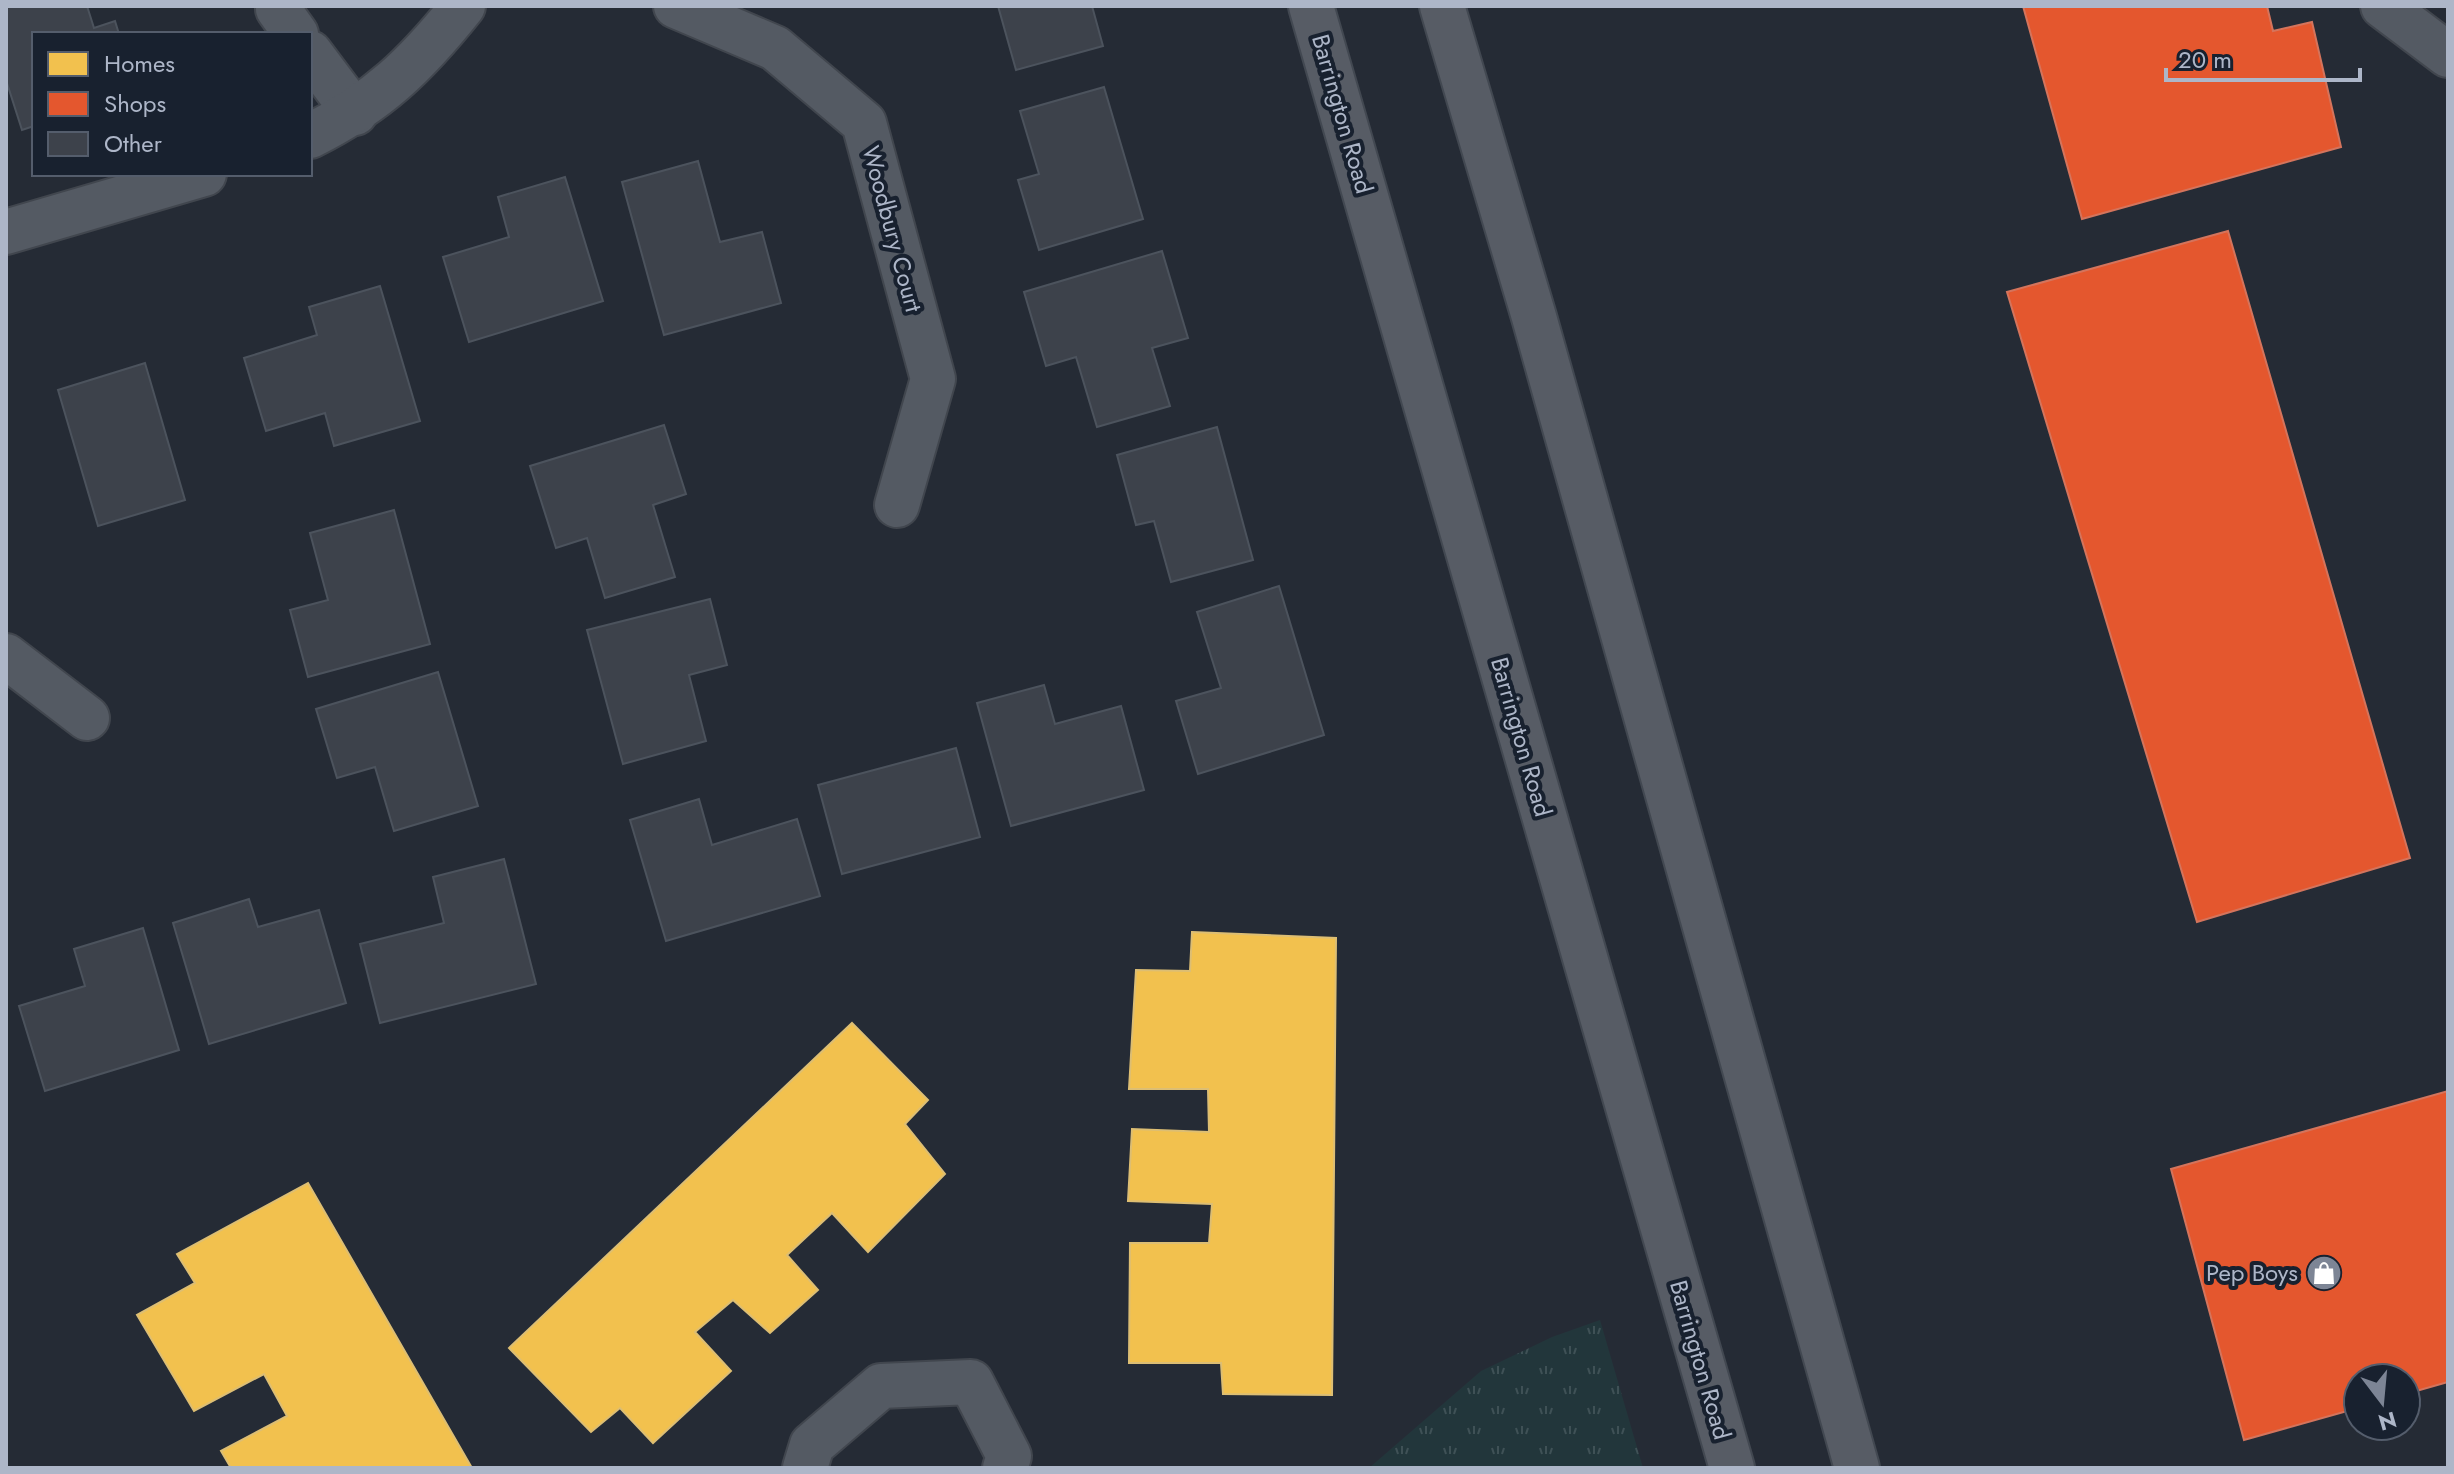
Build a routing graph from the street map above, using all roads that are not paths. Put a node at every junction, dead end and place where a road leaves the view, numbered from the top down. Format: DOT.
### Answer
graph roads {
  1 [pos="463,6"];
  2 [pos="676,6"];
  3 [pos="1311,6"];
  4 [pos="1442,6"];
  5 [pos="2383,6"];
  6 [pos="2448,55"];
  7 [pos="312,56"];
  8 [pos="355,113"];
  9 [pos="312,135"];
  10 [pos="197,176"];
  11 [pos="6,232"];
  12 [pos="897,505"];
  13 [pos="6,656"];
  14 [pos="87,718"];
  15 [pos="805,1468"];
  16 [pos="1005,1468"];
  17 [pos="1732,1468"];
  18 [pos="1857,1468"];
  1 -- 8 [label="street"];
  2 -- 12 [label="street, Woodbury Court"];
  3 -- 17 [label="main road, Barrington Road"];
  4 -- 18 [label="main road"];
  5 -- 6 [label="street"];
  7 -- 8 [label="street"];
  8 -- 9 [label="street"];
  10 -- 11 [label="street"];
  13 -- 14 [label="street"];
  15 -- 16 [label="street"];
}
